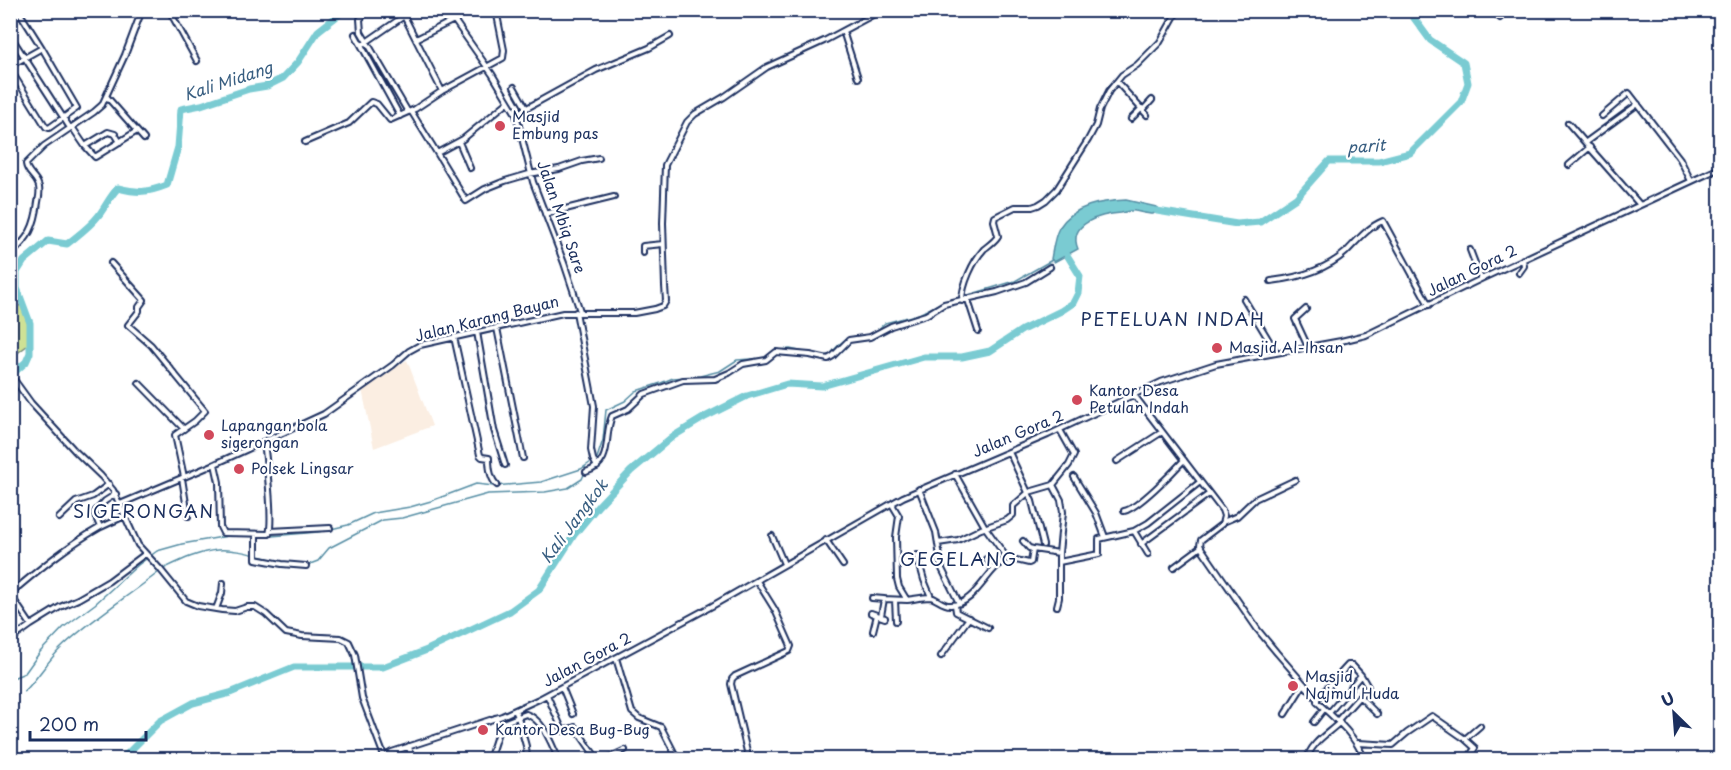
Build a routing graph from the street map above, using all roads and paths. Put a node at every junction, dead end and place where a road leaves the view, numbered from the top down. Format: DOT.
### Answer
graph roads {
  1 [pos="18,10"];
  2 [pos="142,10"];
  3 [pos="169,10"];
  4 [pos="369,10"];
  5 [pos="447,10"];
  6 [pos="496,10"];
  7 [pos="882,10"];
  8 [pos="1178,10"];
  9 [pos="1492,10"];
  10 [pos="1504,10"];
  11 [pos="454,20"];
  12 [pos="843,31"];
  13 [pos="355,34"];
  14 [pos="10,35"];
  15 [pos="670,36"];
  16 [pos="416,39"];
  17 [pos="367,42"];
  18 [pos="362,45"];
  19 [pos="42,48"];
  20 [pos="25,57"];
  21 [pos="197,61"];
  22 [pos="487,67"];
  23 [pos="10,68"];
  24 [pos="858,78"];
  25 [pos="1117,82"];
  26 [pos="514,87"];
  27 [pos="442,91"];
  28 [pos="106,96"];
  29 [pos="1152,100"];
  30 [pos="508,102"];
  31 [pos="1638,104"];
  32 [pos="526,108"];
  33 [pos="1142,109"];
  34 [pos="410,112"];
  35 [pos="516,114"];
  36 [pos="1147,115"];
  37 [pos="400,116"];
  38 [pos="1602,116"];
  39 [pos="63,118"];
  40 [pos="1131,119"];
  41 [pos="1568,123"];
  42 [pos="71,128"];
  43 [pos="137,131"];
  44 [pos="144,139"];
  45 [pos="120,142"];
  46 [pos="305,142"];
  47 [pos="459,142"];
  48 [pos="1586,142"];
  49 [pos="85,146"];
  50 [pos="1590,147"];
  51 [pos="437,153"];
  52 [pos="598,158"];
  53 [pos="1569,165"];
  54 [pos="470,168"];
  55 [pos="1720,168"];
  56 [pos="531,173"];
  57 [pos="1691,181"];
  58 [pos="614,197"];
  59 [pos="1640,205"];
  60 [pos="545,214"];
  61 [pos="663,244"];
  62 [pos="1470,250"];
  63 [pos="643,253"];
  64 [pos="10,255"];
  65 [pos="1523,259"];
  66 [pos="111,263"];
  67 [pos="1050,267"];
  68 [pos="1519,273"];
  69 [pos="1481,279"];
  70 [pos="1271,282"];
  71 [pos="1244,299"];
  72 [pos="968,300"];
  73 [pos="962,301"];
  74 [pos="1429,305"];
  75 [pos="1306,309"];
  76 [pos="578,312"];
  77 [pos="497,328"];
  78 [pos="978,331"];
  79 [pos="477,332"];
  80 [pos="454,337"];
  81 [pos="1308,347"];
  82 [pos="1276,352"];
  83 [pos="11,374"];
  84 [pos="139,383"];
  85 [pos="1134,395"];
  86 [pos="184,429"];
  87 [pos="1060,430"];
  88 [pos="1163,432"];
  89 [pos="263,442"];
  90 [pos="1009,452"];
  91 [pos="523,458"];
  92 [pos="1184,460"];
  93 [pos="1117,461"];
  94 [pos="215,464"];
  95 [pos="505,465"];
  96 [pos="597,466"];
  97 [pos="586,472"];
  98 [pos="955,474"];
  99 [pos="183,477"];
  100 [pos="1074,477"];
  101 [pos="1295,480"];
  102 [pos="1200,482"];
  103 [pos="109,484"];
  104 [pos="497,485"];
  105 [pos="1053,485"];
  106 [pos="919,489"];
  107 [pos="1029,492"];
  108 [pos="116,494"];
  109 [pos="1209,494"];
  110 [pos="894,502"];
  111 [pos="120,504"];
  112 [pos="1124,511"];
  113 [pos="125,516"];
  114 [pos="188,516"];
  115 [pos="59,518"];
  116 [pos="1223,522"];
  117 [pos="100,527"];
  118 [pos="985,527"];
  119 [pos="330,528"];
  120 [pos="270,531"];
  121 [pos="1134,531"];
  122 [pos="772,536"];
  123 [pos="256,537"];
  124 [pos="1106,537"];
  125 [pos="826,540"];
  126 [pos="1023,541"];
  127 [pos="938,543"];
  128 [pos="1141,544"];
  129 [pos="1043,545"];
  130 [pos="1201,547"];
  131 [pos="1034,549"];
  132 [pos="1059,554"];
  133 [pos="1148,554"];
  134 [pos="917,555"];
  135 [pos="147,556"];
  136 [pos="1007,558"];
  137 [pos="986,559"];
  138 [pos="1059,562"];
  139 [pos="784,564"];
  140 [pos="843,565"];
  141 [pos="306,566"];
  142 [pos="1174,567"];
  143 [pos="993,569"];
  144 [pos="757,581"];
  145 [pos="223,583"];
  146 [pos="931,597"];
  147 [pos="872,598"];
  148 [pos="884,599"];
  149 [pos="895,600"];
  150 [pos="906,600"];
  151 [pos="957,604"];
  152 [pos="1057,606"];
  153 [pos="216,609"];
  154 [pos="871,613"];
  155 [pos="881,616"];
  156 [pos="969,618"];
  157 [pos="896,621"];
  158 [pos="31,624"];
  159 [pos="988,628"];
  160 [pos="873,631"];
  161 [pos="10,640"];
  162 [pos="941,656"];
  163 [pos="616,658"];
  164 [pos="1361,675"];
  165 [pos="1304,684"];
  166 [pos="562,687"];
  167 [pos="547,695"];
  168 [pos="1360,697"];
  169 [pos="1317,699"];
  170 [pos="1324,709"];
  171 [pos="515,710"];
  172 [pos="1329,713"];
  173 [pos="573,714"];
  174 [pos="1285,714"];
  175 [pos="1377,714"];
  176 [pos="518,717"];
  177 [pos="495,718"];
  178 [pos="1339,721"];
  179 [pos="1314,722"];
  180 [pos="500,724"];
  181 [pos="1480,726"];
  182 [pos="1465,739"];
  183 [pos="1358,743"];
  184 [pos="409,746"];
  185 [pos="625,750"];
  186 [pos="384,756"];
  187 [pos="379,759"];
  188 [pos="412,759"];
  189 [pos="489,759"];
  190 [pos="527,759"];
  191 [pos="560,759"];
  192 [pos="598,759"];
  193 [pos="604,759"];
  194 [pos="678,759"];
  195 [pos="749,759"];
  196 [pos="1307,759"];
  197 [pos="1365,759"];
  198 [pos="1467,759"];
  1 -- 19 [label="street"];
  2 -- 28 [label="street"];
  3 -- 21 [label="street"];
  4 -- 17 [label="street"];
  5 -- 11 [label="street, Jalan Mbiq Sare"];
  6 -- 22 [label="street"];
  7 -- 12 [label="street, Jalan Karang Bayan"];
  8 -- 25 [label="street"];
  9 -- 10 [label="street"];
  11 -- 16 [label="street"];
  11 -- 22 [label="street, Jalan Mbiq Sare"];
  12 -- 24 [label="street"];
  12 -- 61 [label="street, Jalan Karang Bayan"];
  13 -- 18 [label="street"];
  14 -- 20 [label="street"];
  15 -- 32 [label="street"];
  16 -- 17 [label="street"];
  16 -- 27 [label="street"];
  17 -- 18 [label="street"];
  17 -- 34 [label="street"];
  18 -- 37 [label="street"];
  19 -- 20 [label="street"];
  19 -- 39 [label="street"];
  20 -- 23 [label="street"];
  20 -- 39 [label="street"];
  22 -- 27 [label="street"];
  22 -- 30 [label="street, Jalan Mbiq Sare"];
  23 -- 39 [label="street"];
  25 -- 33 [label="street"];
  25 -- 73 [label="street"];
  26 -- 32 [label="street"];
  27 -- 34 [label="street"];
  28 -- 42 [label="street"];
  28 -- 43 [label="street"];
  29 -- 33 [label="street"];
  30 -- 35 [label="street, Jalan Mbiq Sare"];
  30 -- 47 [label="street"];
  31 -- 38 [label="street"];
  31 -- 48 [label="street"];
  31 -- 57 [label="street"];
  32 -- 35 [label="street"];
  33 -- 36 [label="street"];
  33 -- 40 [label="street"];
  34 -- 37 [label="street"];
  34 -- 51 [label="street"];
  35 -- 56 [label="street, Jalan Mbiq Sare"];
  37 -- 46 [label="street"];
  39 -- 42 [label="street"];
  41 -- 48 [label="street"];
  42 -- 49 [label="street"];
  42 -- 64 [label="street"];
  43 -- 44 [label="street"];
  43 -- 45 [label="street"];
  45 -- 49 [label="street"];
  45 -- 49 [label="street"];
  47 -- 51 [label="street"];
  47 -- 54 [label="street"];
  48 -- 50 [label="street"];
  50 -- 53 [label="street"];
  50 -- 59 [label="street"];
  51 -- 56 [label="street"];
  52 -- 56 [label="street"];
  55 -- 57 [label="street, Jalan Gora 2"];
  56 -- 60 [label="street, Jalan Mbiq Sare"];
  57 -- 59 [label="street, Jalan Gora 2"];
  58 -- 60 [label="street"];
  59 -- 65 [label="street, Jalan Gora 2"];
  60 -- 76 [label="street, Jalan Mbiq Sare"];
  61 -- 63 [label="street"];
  61 -- 76 [label="street, Jalan Karang Bayan"];
  62 -- 69 [label="street"];
  65 -- 68 [label="street"];
  65 -- 69 [label="street, Jalan Gora 2"];
  66 -- 86 [label="street"];
  67 -- 72 [label="street"];
  69 -- 74 [label="street, Jalan Gora 2"];
  70 -- 74 [label="street"];
  71 -- 82 [label="street"];
  72 -- 73 [label="street"];
  72 -- 78 [label="street"];
  73 -- 96 [label="street"];
  74 -- 81 [label="street, Jalan Gora 2"];
  75 -- 81 [label="street"];
  76 -- 77 [label="street, Jalan Karang Bayan"];
  76 -- 96 [label="street, Jalan Mbiq Sare"];
  77 -- 79 [label="street, Jalan Karang Bayan"];
  77 -- 91 [label="street"];
  79 -- 80 [label="street, Jalan Karang Bayan"];
  79 -- 95 [label="street"];
  80 -- 89 [label="street, Jalan Karang Bayan"];
  80 -- 104 [label="street"];
  81 -- 82 [label="street, Jalan Gora 2"];
  82 -- 85 [label="street, Jalan Gora 2"];
  83 -- 103 [label="street"];
  84 -- 86 [label="street"];
  85 -- 87 [label="street, Jalan Gora 2"];
  85 -- 88 [label="street"];
  86 -- 99 [label="street"];
  87 -- 90 [label="street, Jalan Gora 2"];
  87 -- 105 [label="street"];
  88 -- 92 [label="street"];
  88 -- 93 [label="street"];
  89 -- 94 [label="street, Jalan Karang Bayan"];
  89 -- 120 [label="street"];
  90 -- 98 [label="street, Jalan Gora 2"];
  90 -- 107 [label="street"];
  92 -- 102 [label="street"];
  92 -- 112 [label="street"];
  94 -- 99 [label="street, Jalan Karang Bayan"];
  94 -- 123 [label="street"];
  96 -- 97 [label="street"];
  98 -- 106 [label="street, Jalan Gora 2"];
  98 -- 118 [label="street"];
  99 -- 111 [label="street, Jalan Karang Bayan"];
  99 -- 114 [label="street"];
  100 -- 124 [label="street"];
  101 -- 116 [label="street"];
  102 -- 109 [label="street"];
  102 -- 121 [label="street"];
  103 -- 108 [label="street"];
  103 -- 115 [label="street"];
  105 -- 107 [label="street"];
  105 -- 132 [label="street"];
  106 -- 110 [label="street, Jalan Gora 2"];
  106 -- 127 [label="street"];
  107 -- 118 [label="street"];
  107 -- 129 [label="street"];
  108 -- 111 [label="street"];
  108 -- 117 [label="street"];
  109 -- 116 [label="street"];
  109 -- 128 [label="street"];
  110 -- 125 [label="street, Jalan Gora 2"];
  110 -- 150 [label="street"];
  111 -- 113 [label="street"];
  113 -- 117 [label="street"];
  113 -- 135 [label="street"];
  116 -- 130 [label="street"];
  117 -- 158 [label="street"];
  118 -- 127 [label="street"];
  118 -- 136 [label="street"];
  119 -- 120 [label="street"];
  120 -- 123 [label="street"];
  121 -- 124 [label="street"];
  121 -- 128 [label="street"];
  122 -- 139 [label="street"];
  123 -- 141 [label="street"];
  124 -- 138 [label="street"];
  125 -- 139 [label="street, Jalan Gora 2"];
  125 -- 140 [label="street"];
  126 -- 131 [label="street"];
  127 -- 151 [label="street"];
  128 -- 133 [label="street"];
  130 -- 142 [label="street"];
  130 -- 165 [label="street"];
  131 -- 132 [label="street"];
  131 -- 136 [label="street"];
  132 -- 138 [label="street"];
  134 -- 146 [label="street"];
  135 -- 153 [label="street"];
  135 -- 158 [label="street"];
  136 -- 143 [label="street"];
  137 -- 143 [label="street"];
  138 -- 152 [label="street"];
  139 -- 144 [label="street, Jalan Gora 2"];
  143 -- 151 [label="street"];
  144 -- 163 [label="street, Jalan Gora 2"];
  144 -- 195 [label="street"];
  145 -- 153 [label="street"];
  146 -- 150 [label="street"];
  146 -- 151 [label="street"];
  147 -- 148 [label="street"];
  148 -- 149 [label="street"];
  148 -- 155 [label="street"];
  149 -- 150 [label="street"];
  149 -- 157 [label="street"];
  151 -- 156 [label="street"];
  153 -- 186 [label="street"];
  154 -- 155 [label="street"];
  155 -- 160 [label="street"];
  156 -- 159 [label="street"];
  156 -- 162 [label="street"];
  158 -- 161 [label="street"];
  163 -- 166 [label="street, Jalan Gora 2"];
  163 -- 194 [label="street"];
  164 -- 168 [label="street"];
  164 -- 169 [label="street"];
  164 -- 172 [label="street"];
  165 -- 169 [label="street"];
  165 -- 174 [label="street"];
  166 -- 167 [label="street, Jalan Gora 2"];
  166 -- 173 [label="street"];
  167 -- 171 [label="street, Jalan Gora 2"];
  167 -- 192 [label="street"];
  168 -- 175 [label="street"];
  168 -- 178 [label="street"];
  169 -- 170 [label="street"];
  170 -- 172 [label="street"];
  170 -- 179 [label="street"];
  171 -- 176 [label="street"];
  171 -- 177 [label="street, Jalan Gora 2"];
  172 -- 178 [label="street"];
  176 -- 180 [label="street"];
  176 -- 190 [label="street"];
  176 -- 191 [label="street"];
  177 -- 180 [label="street"];
  177 -- 184 [label="street, Jalan Gora 2"];
  178 -- 183 [label="street"];
  178 -- 196 [label="street"];
  180 -- 189 [label="street"];
  181 -- 182 [label="street"];
  182 -- 183 [label="street"];
  182 -- 198 [label="street"];
  183 -- 197 [label="street"];
  184 -- 186 [label="street, Jalan Gora 2"];
  184 -- 188 [label="street"];
  185 -- 193 [label="street"];
  186 -- 187 [label="street, Jalan Gora 2"];
}
